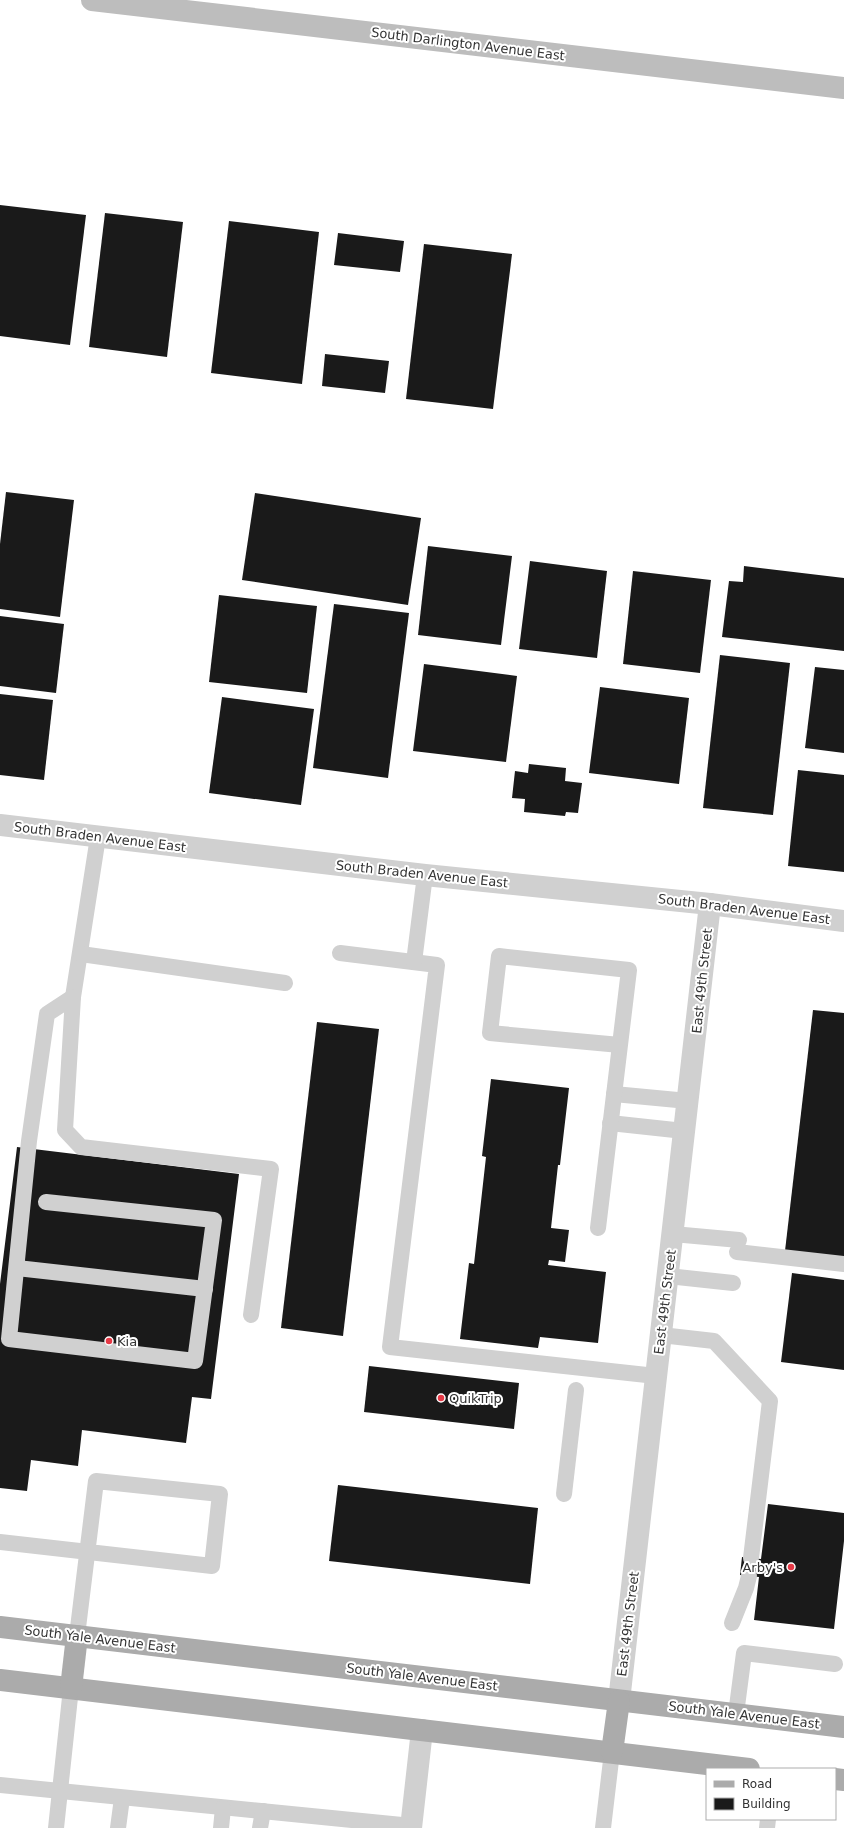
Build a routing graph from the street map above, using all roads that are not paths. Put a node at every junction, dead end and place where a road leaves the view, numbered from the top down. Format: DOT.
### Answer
graph roads {
  1 [pos="98,0"];
  2 [pos="844,88"];
  3 [pos="0,827"];
  4 [pos="98,837"];
  5 [pos="425,875"];
  6 [pos="710,904"];
  7 [pos="844,921"];
  8 [pos="340,953"];
  9 [pos="80,954"];
  10 [pos="414,962"];
  11 [pos="285,983"];
  12 [pos="73,996"];
  13 [pos="620,1045"];
  14 [pos="614,1094"];
  15 [pos="688,1101"];
  16 [pos="610,1123"];
  17 [pos="684,1131"];
  18 [pos="46,1202"];
  19 [pos="598,1228"];
  20 [pos="673,1234"];
  21 [pos="844,1264"];
  22 [pos="17,1268"];
  23 [pos="668,1276"];
  24 [pos="733,1283"];
  25 [pos="205,1289"];
  26 [pos="251,1315"];
  27 [pos="661,1336"];
  28 [pos="656,1376"];
  29 [pos="576,1390"];
  30 [pos="564,1494"];
  31 [pos="0,1542"];
  32 [pos="87,1552"];
  33 [pos="751,1558"];
  34 [pos="748,1576"];
  35 [pos="732,1623"];
  36 [pos="0,1627"];
  37 [pos="77,1636"];
  38 [pos="835,1664"];
  39 [pos="0,1680"];
  40 [pos="72,1688"];
  41 [pos="619,1700"];
  42 [pos="736,1714"];
  43 [pos="844,1727"];
  44 [pos="422,1730"];
  45 [pos="612,1752"];
  46 [pos="740,1768"];
  47 [pos="0,1785"];
  48 [pos="60,1792"];
  49 [pos="122,1798"];
  50 [pos="223,1808"];
  51 [pos="262,1811"];
  52 [pos="412,1827"];
  53 [pos="56,1828"];
  54 [pos="118,1828"];
  55 [pos="221,1828"];
  56 [pos="260,1828"];
  57 [pos="603,1828"];
  1 -- 2 [label="street, South Darlington Avenue East"];
  3 -- 4 [label="street, South Braden Avenue East"];
  4 -- 5 [label="street, South Braden Avenue East"];
  4 -- 9 [label="lane"];
  5 -- 6 [label="street, South Braden Avenue East"];
  5 -- 10 [label="lane"];
  6 -- 7 [label="street, South Braden Avenue East"];
  6 -- 15 [label="street, East 49th Street"];
  8 -- 10 [label="lane"];
  9 -- 11 [label="lane"];
  9 -- 12 [label="lane"];
  10 -- 28 [label="lane"];
  12 -- 22 [label="lane"];
  12 -- 26 [label="lane"];
  13 -- 13 [label="lane"];
  13 -- 14 [label="lane"];
  14 -- 15 [label="lane"];
  14 -- 16 [label="lane"];
  15 -- 17 [label="street, East 49th Street"];
  16 -- 17 [label="lane"];
  16 -- 19 [label="lane"];
  17 -- 20 [label="street, East 49th Street"];
  18 -- 25 [label="lane"];
  20 -- 21 [label="lane"];
  20 -- 23 [label="street, East 49th Street"];
  22 -- 25 [label="lane"];
  22 -- 25 [label="lane"];
  23 -- 24 [label="lane"];
  23 -- 27 [label="street, East 49th Street"];
  27 -- 28 [label="street, East 49th Street"];
  27 -- 33 [label="lane"];
  28 -- 41 [label="street, East 49th Street"];
  29 -- 30 [label="lane"];
  31 -- 32 [label="lane"];
  32 -- 32 [label="lane"];
  32 -- 37 [label="lane"];
  34 -- 35 [label="lane"];
  36 -- 37 [label="main road, South Yale Avenue East"];
  37 -- 40 [label="main road"];
  37 -- 41 [label="main road, South Yale Avenue East"];
  38 -- 42 [label="lane"];
  39 -- 40 [label="main road"];
  40 -- 44 [label="main road"];
  40 -- 48 [label="lane"];
  41 -- 42 [label="main road, South Yale Avenue East"];
  41 -- 45 [label="main road"];
  42 -- 43 [label="main road, South Yale Avenue East"];
  44 -- 45 [label="main road"];
  44 -- 52 [label="street"];
  45 -- 46 [label="main road"];
  45 -- 57 [label="lane"];
  47 -- 48 [label="lane"];
  48 -- 49 [label="lane"];
  48 -- 53 [label="lane"];
  49 -- 50 [label="lane"];
  49 -- 54 [label="lane"];
  50 -- 51 [label="lane"];
  50 -- 55 [label="lane"];
  51 -- 52 [label="lane"];
  51 -- 56 [label="lane"];
}
